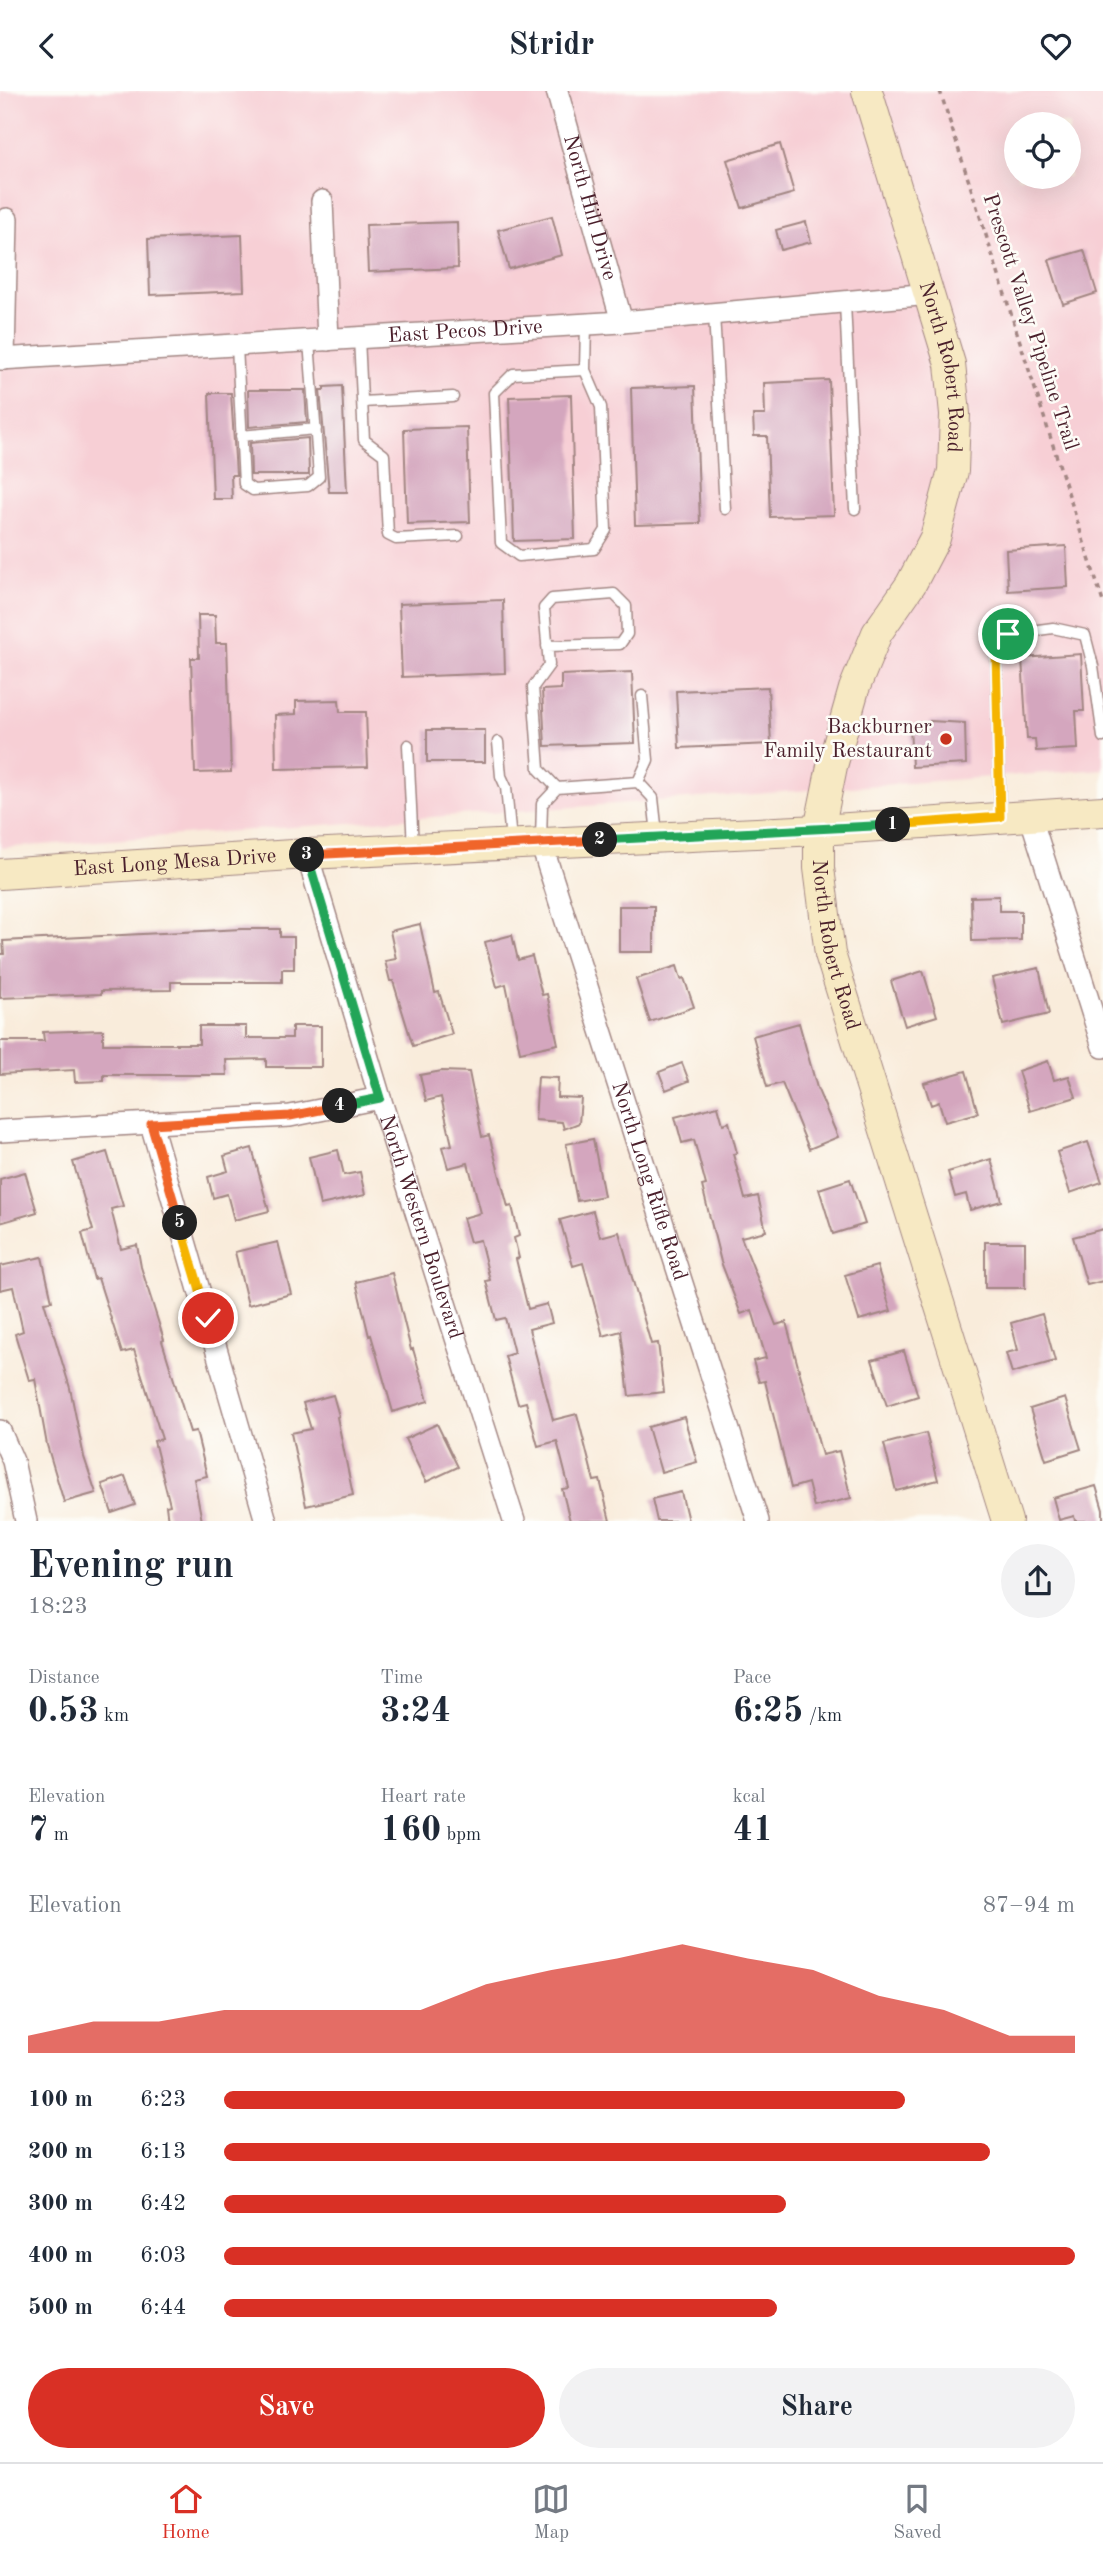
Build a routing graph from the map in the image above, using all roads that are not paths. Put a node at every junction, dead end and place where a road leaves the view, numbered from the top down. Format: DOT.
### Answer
graph roads {
  1 [pos="557,91"];
  2 [pos="867,91"];
  3 [pos="322,201"];
  4 [pos="7,219"];
  5 [pos="930,294"];
  6 [pos="845,303"];
  7 [pos="714,314"];
  8 [pos="622,322"];
  9 [pos="586,324"];
  10 [pos="359,338"];
  11 [pos="318,341"];
  12 [pos="237,346"];
  13 [pos="2,359"];
  14 [pos="585,370"];
  15 [pos="453,397"];
  16 [pos="362,402"];
  17 [pos="316,429"];
  18 [pos="241,436"];
  19 [pos="725,509"];
  20 [pos="855,509"];
  21 [pos="458,536"];
  22 [pos="547,646"];
  23 [pos="642,696"];
  24 [pos="1103,737"];
  25 [pos="498,742"];
  26 [pos="408,745"];
  27 [pos="638,782"];
  28 [pos="557,788"];
  29 [pos="1103,811"];
  30 [pos="1030,815"];
  31 [pos="1000,817"];
  32 [pos="819,830"];
  33 [pos="657,838"];
  34 [pos="541,843"];
  35 [pos="511,844"];
  36 [pos="413,849"];
  37 [pos="307,854"];
  38 [pos="0,874"];
  39 [pos="1103,1047"];
  40 [pos="380,1098"];
  41 [pos="151,1124"];
  42 [pos="0,1131"];
  43 [pos="0,1431"];
  44 [pos="26,1521"];
  45 [pos="266,1521"];
  46 [pos="514,1521"];
  47 [pos="758,1521"];
  48 [pos="1007,1521"];
  1 -- 8 [label="street, North Hill Drive"];
  2 -- 5 [label="main road, North Robert Road"];
  3 -- 11 [label="street"];
  4 -- 13 [label="street"];
  5 -- 6 [label="street, East Pecos Drive"];
  5 -- 32 [label="main road, North Robert Road"];
  6 -- 7 [label="street, East Pecos Drive"];
  6 -- 20 [label="lane"];
  7 -- 8 [label="street, East Pecos Drive"];
  7 -- 19 [label="lane"];
  8 -- 9 [label="street, East Pecos Drive"];
  9 -- 10 [label="street, East Pecos Drive"];
  9 -- 14 [label="lane"];
  10 -- 11 [label="street, East Pecos Drive"];
  10 -- 16 [label="lane"];
  11 -- 12 [label="street, East Pecos Drive"];
  11 -- 17 [label="lane"];
  12 -- 13 [label="street, East Pecos Drive"];
  12 -- 18 [label="lane"];
  14 -- 14 [label="lane"];
  15 -- 16 [label="lane"];
  16 -- 21 [label="lane"];
  17 -- 18 [label="lane"];
  17 -- 18 [label="lane"];
  22 -- 22 [label="lane"];
  22 -- 28 [label="lane"];
  23 -- 27 [label="lane"];
  24 -- 31 [label="lane"];
  25 -- 35 [label="lane"];
  26 -- 36 [label="lane"];
  27 -- 28 [label="lane"];
  27 -- 33 [label="lane"];
  28 -- 34 [label="lane"];
  29 -- 30 [label="main road, East Long Mesa Drive"];
  30 -- 31 [label="main road, East Long Mesa Drive"];
  30 -- 39 [label="street"];
  31 -- 32 [label="main road, East Long Mesa Drive"];
  32 -- 33 [label="main road, East Long Mesa Drive"];
  32 -- 48 [label="main road, North Robert Road"];
  33 -- 34 [label="main road, East Long Mesa Drive"];
  34 -- 35 [label="main road, East Long Mesa Drive"];
  34 -- 47 [label="street, North Long Rifle Road"];
  35 -- 36 [label="main road, East Long Mesa Drive"];
  36 -- 37 [label="main road, East Long Mesa Drive"];
  37 -- 38 [label="main road, East Long Mesa Drive"];
  37 -- 40 [label="street, North Western Boulevard"];
  40 -- 41 [label="street"];
  40 -- 46 [label="street, North Western Boulevard"];
  41 -- 42 [label="street"];
  41 -- 45 [label="street"];
  43 -- 44 [label="street"];
}
